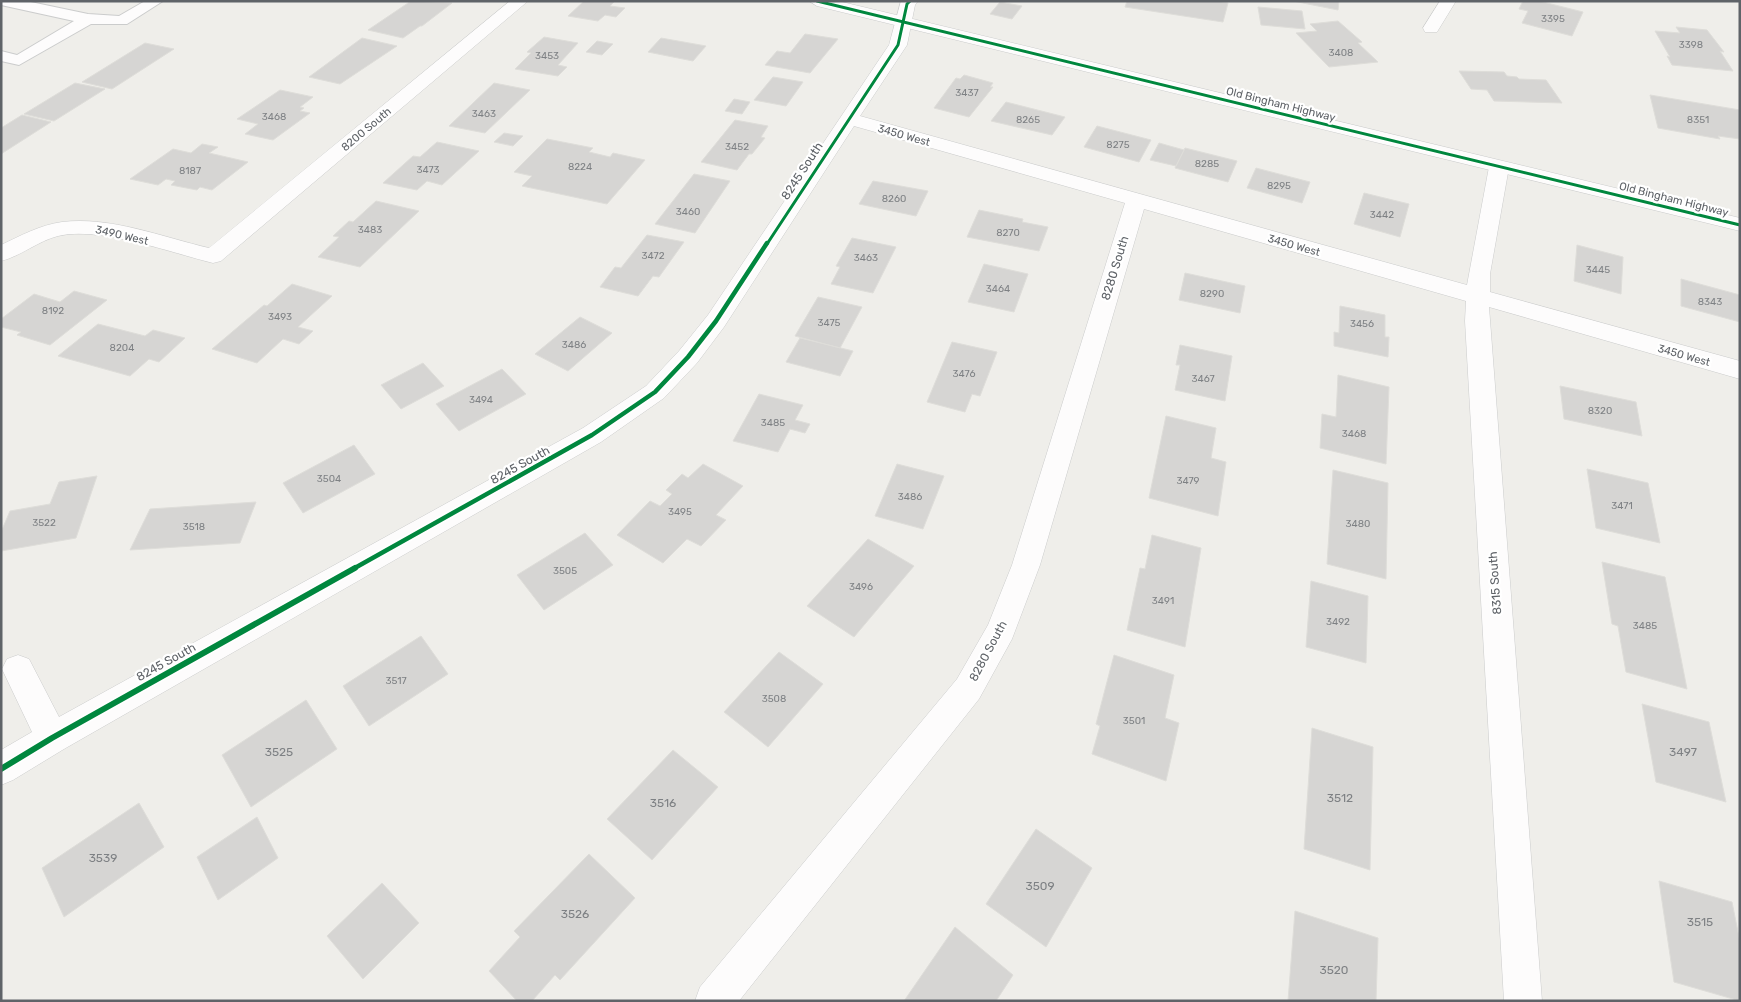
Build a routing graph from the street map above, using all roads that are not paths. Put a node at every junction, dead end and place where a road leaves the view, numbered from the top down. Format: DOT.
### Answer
graph roads {
  1 [pos="4,1"];
  2 [pos="156,1"];
  3 [pos="520,1"];
  4 [pos="817,1"];
  5 [pos="1448,1"];
  6 [pos="907,12"];
  7 [pos="88,20"];
  8 [pos="1431,28"];
  9 [pos="1,56"];
  10 [pos="849,119"];
  11 [pos="1499,167"];
  12 [pos="1136,201"];
  13 [pos="1740,225"];
  14 [pos="1,254"];
  15 [pos="212,256"];
  16 [pos="1478,298"];
  17 [pos="1740,370"];
  18 [pos="18,669"];
  19 [pos="52,738"];
  20 [pos="1,769"];
  21 [pos="714,1001"];
  22 [pos="1523,1001"];
  1 -- 7 [label="lane"];
  2 -- 7 [label="lane"];
  3 -- 15 [label="street, 8200 South"];
  4 -- 6 [label="street, Old Bingham Highway"];
  5 -- 8 [label="street"];
  6 -- 10 [label="street, 8245 South"];
  6 -- 11 [label="street, Old Bingham Highway"];
  7 -- 9 [label="lane"];
  10 -- 12 [label="street, 3450 West"];
  10 -- 19 [label="street, 8245 South"];
  11 -- 13 [label="street, Old Bingham Highway"];
  11 -- 16 [label="street, 8315 South"];
  12 -- 16 [label="street, 3450 West"];
  12 -- 21 [label="street, 8280 South"];
  14 -- 15 [label="street, 3490 West"];
  16 -- 17 [label="street, 3450 West"];
  16 -- 22 [label="street, 8315 South"];
  18 -- 19 [label="street"];
  19 -- 20 [label="street, 8245 South"];
}
